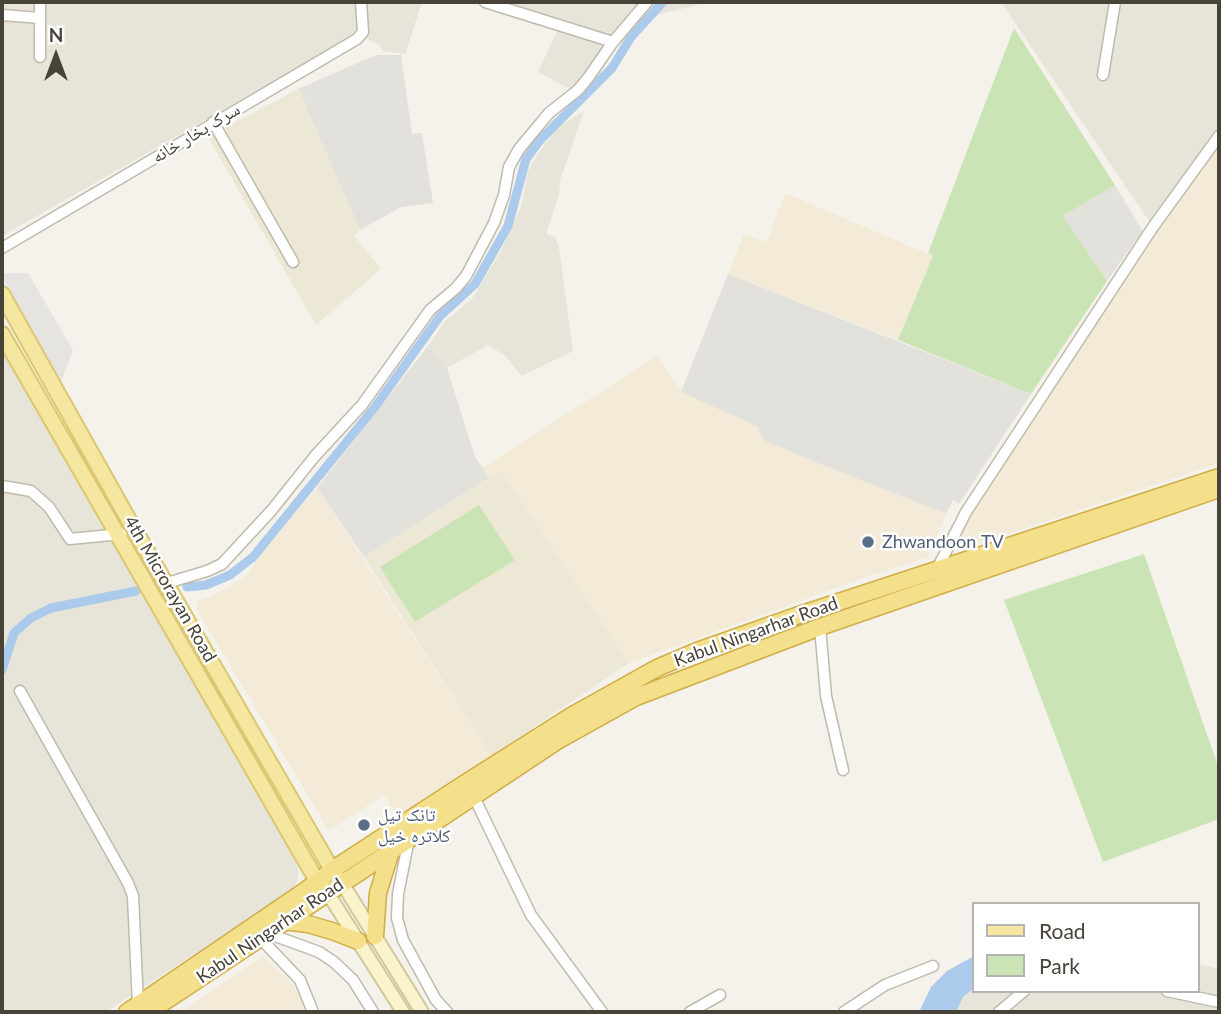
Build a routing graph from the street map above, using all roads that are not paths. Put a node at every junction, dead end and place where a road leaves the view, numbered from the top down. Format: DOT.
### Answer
graph roads {
  1 [pos="40,2"];
  2 [pos="361,2"];
  3 [pos="485,2"];
  4 [pos="647,2"];
  5 [pos="1115,2"];
  6 [pos="2,15"];
  7 [pos="40,18"];
  8 [pos="613,42"];
  9 [pos="40,57"];
  10 [pos="1103,75"];
  11 [pos="213,122"];
  12 [pos="1219,136"];
  13 [pos="2,248"];
  14 [pos="293,262"];
  15 [pos="2,294"];
  16 [pos="2,334"];
  17 [pos="1219,477"];
  18 [pos="2,486"];
  19 [pos="1219,489"];
  20 [pos="135,529"];
  21 [pos="119,535"];
  22 [pos="935,578"];
  23 [pos="167,583"];
  24 [pos="820,627"];
  25 [pos="20,691"];
  26 [pos="843,770"];
  27 [pos="474,797"];
  28 [pos="409,839"];
  29 [pos="391,851"];
  30 [pos="337,876"];
  31 [pos="322,887"];
  32 [pos="284,921"];
  33 [pos="264,936"];
  34 [pos="375,936"];
  35 [pos="358,941"];
  36 [pos="933,967"];
  37 [pos="1022,993"];
  38 [pos="1174,993"];
  39 [pos="720,995"];
  40 [pos="1218,1005"];
  41 [pos="138,1010"];
  42 [pos="313,1012"];
  43 [pos="373,1012"];
  44 [pos="402,1012"];
  45 [pos="422,1012"];
  46 [pos="447,1012"];
  47 [pos="602,1012"];
  48 [pos="691,1012"];
  49 [pos="844,1012"];
  50 [pos="999,1012"];
  1 -- 7 [label="street"];
  2 -- 11 [label="street, سرک بخار خانه"];
  3 -- 8 [label="street"];
  4 -- 8 [label="street"];
  5 -- 10 [label="street"];
  6 -- 7 [label="street"];
  7 -- 9 [label="street"];
  8 -- 23 [label="street"];
  11 -- 13 [label="street, سرک بخار خانه"];
  11 -- 14 [label="street"];
  12 -- 22 [label="street"];
  15 -- 20 [label="main road, 4th Microrayan Road"];
  16 -- 21 [label="main road, 4th Microrayan Road"];
  17 -- 22 [label="highway, Kabul Ningarhar Road"];
  18 -- 21 [label="street"];
  19 -- 22 [label="highway"];
  20 -- 21 [label="street"];
  20 -- 23 [label="main road, 4th Microrayan Road"];
  21 -- 31 [label="main road, 4th Microrayan Road"];
  22 -- 24 [label="highway, Kabul Ningarhar Road"];
  22 -- 30 [label="highway, Kabul Ningarhar Road"];
  23 -- 30 [label="main road, 4th Microrayan Road"];
  24 -- 26 [label="street"];
  24 -- 27 [label="highway, Kabul Ningarhar Road"];
  25 -- 41 [label="street"];
  27 -- 28 [label="highway, Kabul Ningarhar Road"];
  27 -- 47 [label="street"];
  28 -- 29 [label="highway, Kabul Ningarhar Road"];
  28 -- 46 [label="street"];
  29 -- 30 [label="highway, Kabul Ningarhar Road"];
  29 -- 34 [label="highway"];
  30 -- 31 [label="highway, Kabul Ningarhar Road"];
  30 -- 34 [label="main road"];
  31 -- 32 [label="highway, Kabul Ningarhar Road"];
  31 -- 35 [label="main road"];
  31 -- 41 [label="highway, Kabul Ningarhar Road"];
  32 -- 33 [label="highway, Kabul Ningarhar Road"];
  32 -- 35 [label="highway"];
  33 -- 41 [label="highway, Kabul Ningarhar Road"];
  33 -- 42 [label="street"];
  33 -- 43 [label="street"];
  34 -- 45 [label="main road"];
  35 -- 44 [label="main road"];
  36 -- 49 [label="street"];
  37 -- 50 [label="street"];
  38 -- 40 [label="street"];
  39 -- 48 [label="street"];
}
